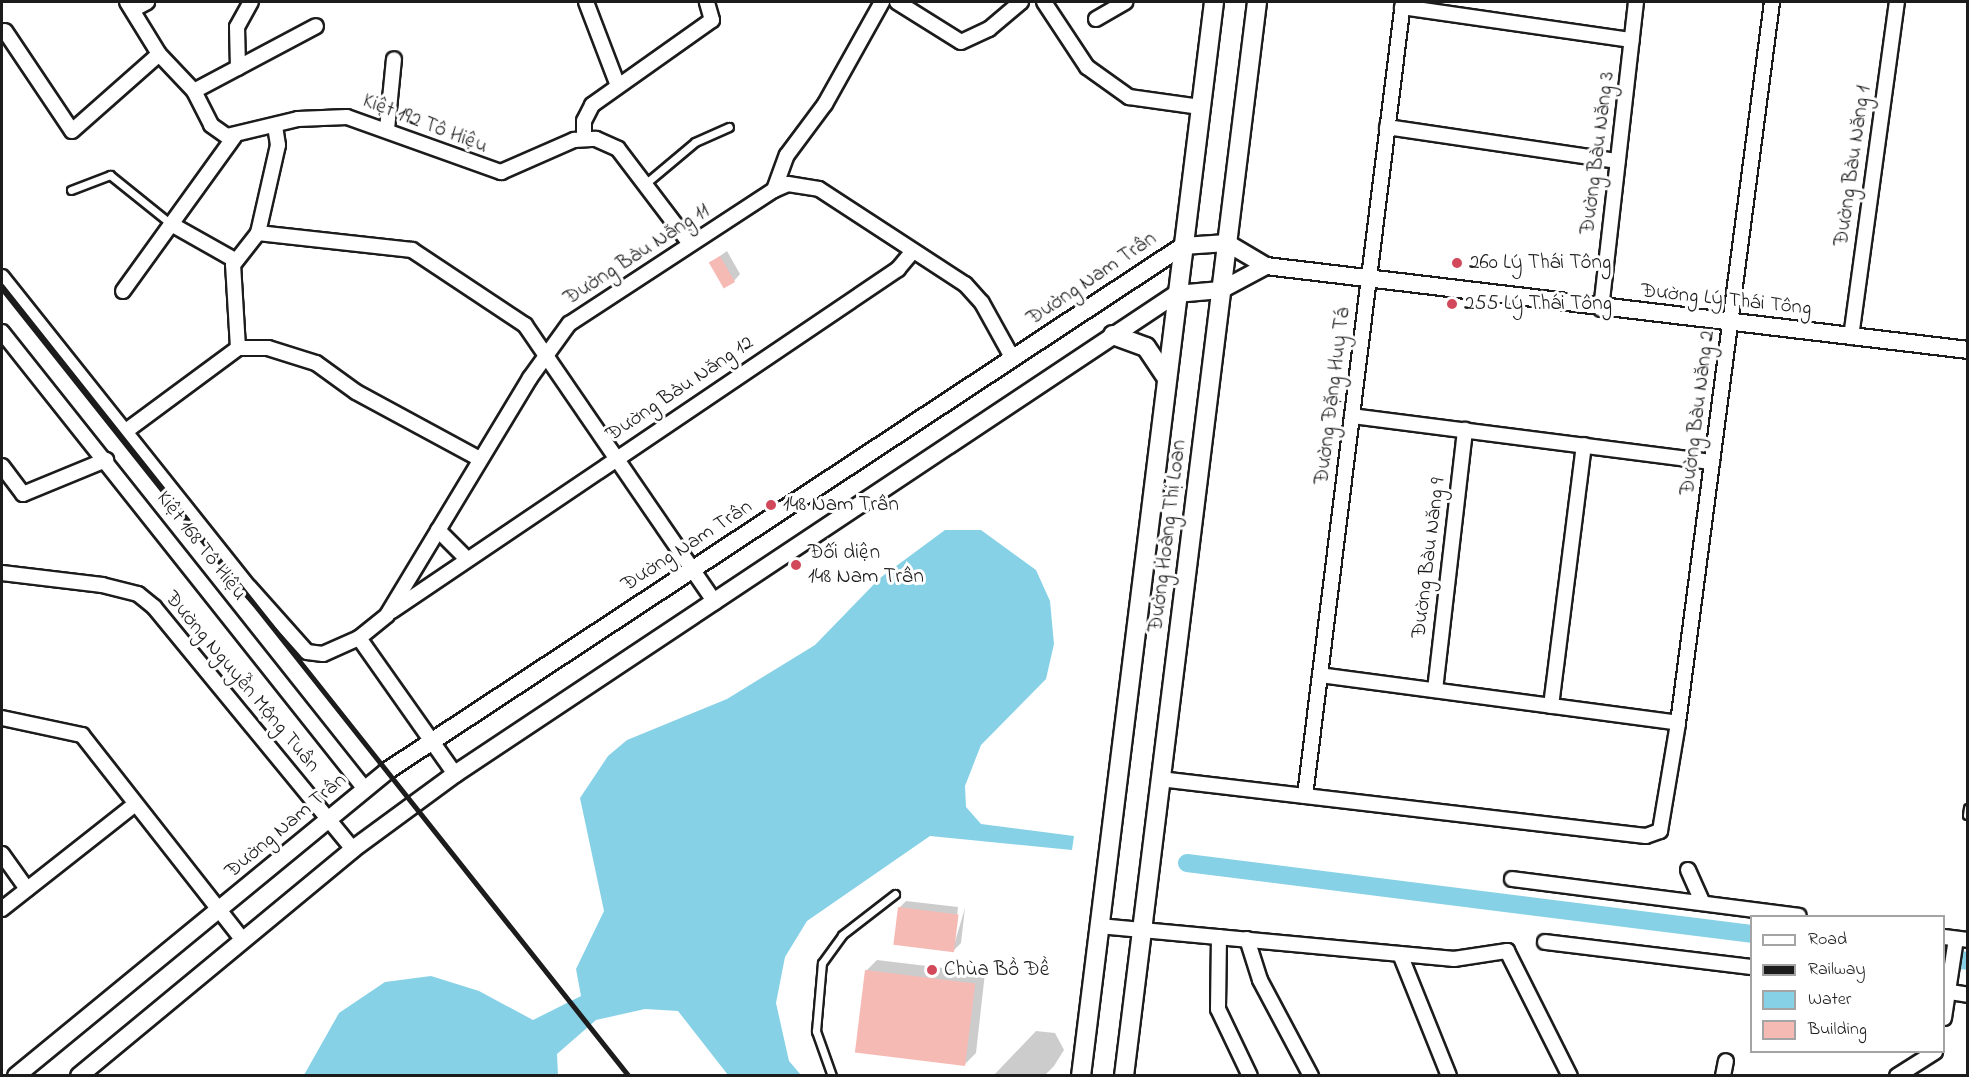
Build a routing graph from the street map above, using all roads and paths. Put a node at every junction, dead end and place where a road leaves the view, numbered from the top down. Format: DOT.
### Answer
graph roads {
  1 [pos="147,2"];
  2 [pos="251,2"];
  3 [pos="586,2"];
  4 [pos="707,2"];
  5 [pos="882,2"];
  6 [pos="897,2"];
  7 [pos="1021,2"];
  8 [pos="1044,2"];
  9 [pos="1125,2"];
  10 [pos="1214,2"];
  11 [pos="1257,2"];
  12 [pos="1636,2"];
  13 [pos="1772,2"];
  14 [pos="1897,2"];
  15 [pos="1402,4"];
  16 [pos="130,5"];
  17 [pos="1096,19"];
  18 [pos="316,26"];
  19 [pos="4,31"];
  20 [pos="1632,40"];
  21 [pos="159,54"];
  22 [pos="394,59"];
  23 [pos="238,68"];
  24 [pos="617,83"];
  25 [pos="194,91"];
  26 [pos="1200,107"];
  27 [pos="275,125"];
  28 [pos="729,127"];
  29 [pos="1387,127"];
  30 [pos="387,129"];
  31 [pos="234,137"];
  32 [pos="584,138"];
  33 [pos="1618,161"];
  34 [pos="645,184"];
  35 [pos="71,190"];
  36 [pos="774,190"];
  37 [pos="171,224"];
  38 [pos="258,233"];
  39 [pos="1227,243"];
  40 [pos="690,244"];
  41 [pos="1183,246"];
  42 [pos="913,250"];
  43 [pos="235,260"];
  44 [pos="1266,266"];
  45 [pos="2,277"];
  46 [pos="1369,279"];
  47 [pos="1221,290"];
  48 [pos="123,291"];
  49 [pos="1176,294"];
  50 [pos="1600,309"];
  51 [pos="1730,323"];
  52 [pos="2,332"];
  53 [pos="1113,335"];
  54 [pos="1851,337"];
  55 [pos="238,348"];
  56 [pos="1968,350"];
  57 [pos="547,352"];
  58 [pos="1013,359"];
  59 [pos="1166,377"];
  60 [pos="1352,416"];
  61 [pos="1465,430"];
  62 [pos="126,431"];
  63 [pos="1584,446"];
  64 [pos="616,457"];
  65 [pos="480,459"];
  66 [pos="106,460"];
  67 [pos="1712,462"];
  68 [pos="2,466"];
  69 [pos="438,530"];
  70 [pos="467,560"];
  71 [pos="693,569"];
  72 [pos="2,573"];
  73 [pos="715,602"];
  74 [pos="387,615"];
  75 [pos="359,638"];
  76 [pos="1320,675"];
  77 [pos="1435,690"];
  78 [pos="1551,706"];
  79 [pos="2,718"];
  80 [pos="1678,723"];
  81 [pos="431,741"];
  82 [pos="455,774"];
  83 [pos="1160,779"];
  84 [pos="364,789"];
  85 [pos="1305,796"];
  86 [pos="135,805"];
  87 [pos="330,819"];
  88 [pos="354,849"];
  89 [pos="2,854"];
  90 [pos="1688,870"];
  91 [pos="1512,879"];
  92 [pos="27,889"];
  93 [pos="895,894"];
  94 [pos="1703,903"];
  95 [pos="2,909"];
  96 [pos="219,912"];
  97 [pos="1792,915"];
  98 [pos="1100,926"];
  99 [pos="1142,930"];
  100 [pos="1219,937"];
  101 [pos="1247,939"];
  102 [pos="243,940"];
  103 [pos="1545,942"];
  104 [pos="1956,942"];
  105 [pos="1400,954"];
  106 [pos="1750,967"];
  107 [pos="1948,989"];
  108 [pos="1968,994"];
  109 [pos="1945,1011"];
  110 [pos="1933,1053"];
  111 [pos="1726,1061"];
  112 [pos="16,1076"];
  113 [pos="79,1076"];
  114 [pos="832,1076"];
  115 [pos="1081,1076"];
  116 [pos="1124,1076"];
  117 [pos="1250,1076"];
  118 [pos="1311,1076"];
  119 [pos="1449,1076"];
  120 [pos="1570,1076"];
  121 [pos="1723,1076"];
  122 [pos="1897,1076"];
  1 -- 16 [label="street"];
  2 -- 23 [label="street"];
  3 -- 24 [label="street"];
  4 -- 24 [label="street"];
  5 -- 36 [label="street"];
  6 -- 7 [label="street"];
  8 -- 26 [label="street"];
  9 -- 17 [label="street"];
  10 -- 26 [label="main road, Đường Hoàng Thị Loan"];
  11 -- 39 [label="main road, Đường Hoàng Thị Loan"];
  12 -- 20 [label="street, Đường Bàu Năng 3"];
  13 -- 51 [label="street, Đường Bàu Năng 2"];
  14 -- 54 [label="street, Đường Bàu Năng 1"];
  15 -- 20 [label="street"];
  15 -- 29 [label="street, Đường Đặng Huy Tá"];
  16 -- 21 [label="street"];
  18 -- 23 [label="street"];
  19 -- 21 [label="street"];
  20 -- 33 [label="street, Đường Bàu Năng 3"];
  21 -- 25 [label="street"];
  22 -- 30 [label="street"];
  23 -- 25 [label="street"];
  24 -- 32 [label="street"];
  25 -- 31 [label="street"];
  26 -- 41 [label="main road, Đường Hoàng Thị Loan"];
  27 -- 30 [label="street, Kiệt 192 Tô Hiệu"];
  27 -- 31 [label="street, Kiệt 192 Tô Hiệu"];
  27 -- 38 [label="street"];
  28 -- 34 [label="lane"];
  29 -- 33 [label="street"];
  29 -- 46 [label="street, Đường Đặng Huy Tá"];
  30 -- 32 [label="street, Kiệt 192 Tô Hiệu"];
  31 -- 37 [label="street"];
  32 -- 34 [label="street"];
  33 -- 50 [label="street, Đường Bàu Năng 3"];
  34 -- 40 [label="street"];
  35 -- 37 [label="lane"];
  36 -- 40 [label="street, Đường Bàu Năng 11"];
  36 -- 42 [label="street, Đường Bàu Năng 11"];
  37 -- 43 [label="street"];
  37 -- 48 [label="street"];
  38 -- 43 [label="street"];
  38 -- 57 [label="street"];
  39 -- 41 [label="street, Đường Nam Trân"];
  39 -- 44 [label="street"];
  39 -- 47 [label="main road, Đường Hoàng Thị Loan"];
  40 -- 57 [label="street, Đường Bàu Năng 11"];
  41 -- 49 [label="main road, Đường Hoàng Thị Loan"];
  41 -- 58 [label="street, Đường Nam Trân"];
  42 -- 58 [label="street, Đường Bàu Năng 11"];
  42 -- 64 [label="street, Đường Bàu Năng 12"];
  43 -- 55 [label="street"];
  44 -- 46 [label="street, Đường Lý Thái Tông"];
  44 -- 47 [label="street"];
  45 -- 62 [label="street"];
  46 -- 50 [label="street, Đường Lý Thái Tông"];
  46 -- 60 [label="street, Đường Đặng Huy Tá"];
  47 -- 49 [label="street"];
  47 -- 83 [label="main road, Đường Hoàng Thị Loan"];
  49 -- 53 [label="street"];
  49 -- 59 [label="main road, Đường Hoàng Thị Loan"];
  50 -- 51 [label="street, Đường Lý Thái Tông"];
  51 -- 54 [label="street, Đường Lý Thái Tông"];
  51 -- 67 [label="street, Đường Bàu Năng 2"];
  52 -- 66 [label="street, Kiệt 168 Tô Hiệu"];
  53 -- 59 [label="main road"];
  53 -- 73 [label="street"];
  54 -- 56 [label="street, Đường Lý Thái Tông"];
  55 -- 62 [label="street"];
  55 -- 65 [label="street"];
  57 -- 64 [label="street"];
  57 -- 65 [label="street, Đường Bàu Năng 11"];
  58 -- 71 [label="street, Đường Nam Trân"];
  59 -- 98 [label="main road, Đường Hoàng Thị Loan"];
  60 -- 61 [label="street"];
  60 -- 76 [label="street, Đường Đặng Huy Tá"];
  61 -- 63 [label="street"];
  61 -- 77 [label="street, Đường Bàu Năng 9"];
  62 -- 75 [label="street, Đường Bàu Năng 11"];
  63 -- 67 [label="street"];
  63 -- 78 [label="street"];
  64 -- 70 [label="street, Đường Bàu Năng 12"];
  64 -- 71 [label="street"];
  65 -- 69 [label="street, Đường Bàu Năng 11"];
  66 -- 68 [label="street"];
  66 -- 84 [label="street, Kiệt 168 Tô Hiệu"];
  67 -- 80 [label="street, Đường Bàu Năng 2"];
  69 -- 70 [label="street"];
  69 -- 74 [label="street, Đường Bàu Năng 11"];
  70 -- 74 [label="street, Đường Bàu Năng 12"];
  71 -- 73 [label="street"];
  71 -- 81 [label="street, Đường Nam Trân"];
  72 -- 87 [label="street, Đường Nguyễn Mộng Tuân"];
  73 -- 82 [label="street"];
  74 -- 75 [label="street, Đường Bàu Năng 11"];
  75 -- 81 [label="street"];
  76 -- 77 [label="street"];
  76 -- 85 [label="street, Đường Đặng Huy Tá"];
  77 -- 78 [label="street"];
  78 -- 80 [label="street"];
  79 -- 86 [label="street"];
  80 -- 85 [label="street, Đường Bàu Năng 2"];
  81 -- 82 [label="street"];
  81 -- 84 [label="street, Đường Nam Trân"];
  82 -- 88 [label="street"];
  83 -- 85 [label="street"];
  83 -- 99 [label="main road, Đường Hoàng Thị Loan"];
  84 -- 87 [label="street, Đường Nam Trân"];
  86 -- 92 [label="street"];
  86 -- 96 [label="street"];
  87 -- 88 [label="street, Đường Nguyễn Mộng Tuân"];
  87 -- 96 [label="street, Đường Nam Trân"];
  88 -- 102 [label="street"];
  89 -- 92 [label="street"];
  90 -- 94 [label="street"];
  91 -- 94 [label="street"];
  92 -- 95 [label="street"];
  93 -- 114 [label="lane"];
  94 -- 97 [label="street"];
  96 -- 102 [label="street"];
  96 -- 112 [label="street, Đường Nam Trân"];
  98 -- 99 [label="street"];
  98 -- 115 [label="main road, Đường Hoàng Thị Loan"];
  99 -- 100 [label="street"];
  99 -- 116 [label="main road, Đường Hoàng Thị Loan"];
  100 -- 101 [label="street"];
  100 -- 117 [label="street"];
  101 -- 105 [label="street"];
  101 -- 118 [label="street"];
  102 -- 113 [label="street"];
  103 -- 106 [label="street"];
  104 -- 107 [label="street"];
  105 -- 119 [label="street"];
  105 -- 120 [label="street"];
  107 -- 108 [label="street"];
  107 -- 109 [label="street"];
  110 -- 122 [label="street"];
  111 -- 121 [label="street"];
}
